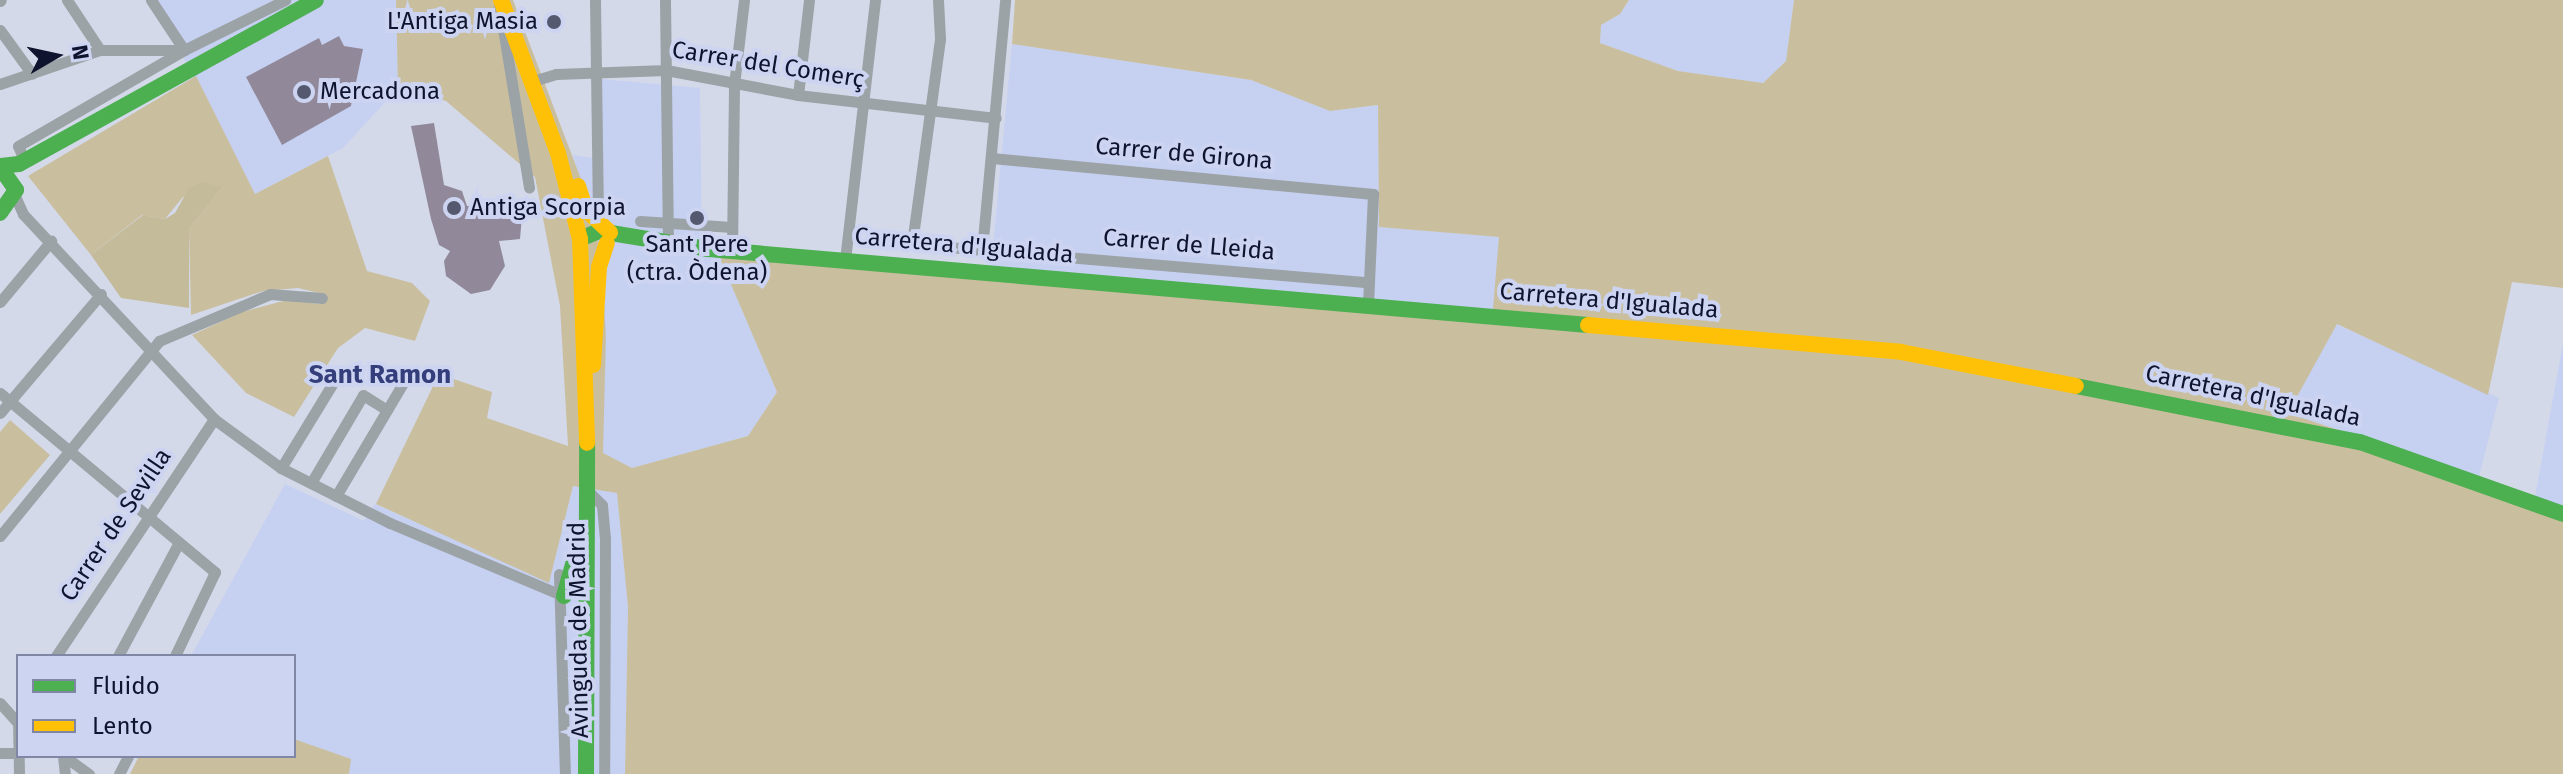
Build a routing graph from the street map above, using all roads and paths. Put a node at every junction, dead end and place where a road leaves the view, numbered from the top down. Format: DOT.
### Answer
graph roads {
  1 [pos="67,0"];
  2 [pos="151,0"];
  3 [pos="285,0"];
  4 [pos="316,0"];
  5 [pos="500,0"];
  6 [pos="595,0"];
  7 [pos="665,0"];
  8 [pos="744,0"];
  9 [pos="809,0"];
  10 [pos="875,0"];
  11 [pos="938,0"];
  12 [pos="1005,0"];
  13 [pos="0,30"];
  14 [pos="188,48"];
  15 [pos="100,50"];
  16 [pos="219,52"];
  17 [pos="666,70"];
  18 [pos="596,71"];
  19 [pos="32,74"];
  20 [pos="540,79"];
  21 [pos="0,84"];
  22 [pos="734,85"];
  23 [pos="798,95"];
  24 [pos="863,102"];
  25 [pos="931,110"];
  26 [pos="996,118"];
  27 [pos="558,153"];
  28 [pos="992,158"];
  29 [pos="24,160"];
  30 [pos="0,166"];
  31 [pos="529,188"];
  32 [pos="16,190"];
  33 [pos="3,212"];
  34 [pos="23,214"];
  35 [pos="668,220"];
  36 [pos="640,221"];
  37 [pos="732,227"];
  38 [pos="605,232"];
  39 [pos="580,239"];
  40 [pos="51,241"];
  41 [pos="668,244"];
  42 [pos="982,250"];
  43 [pos="732,251"];
  44 [pos="845,260"];
  45 [pos="1367,282"];
  46 [pos="101,294"];
  47 [pos="322,298"];
  48 [pos="0,302"];
  49 [pos="1368,305"];
  50 [pos="153,349"];
  51 [pos="409,373"];
  52 [pos="336,378"];
  53 [pos="586,390"];
  54 [pos="5,397"];
  55 [pos="387,410"];
  56 [pos="0,413"];
  57 [pos="214,419"];
  58 [pos="70,451"];
  59 [pos="281,468"];
  60 [pos="311,483"];
  61 [pos="589,492"];
  62 [pos="336,496"];
  63 [pos="588,512"];
  64 [pos="146,514"];
  65 [pos="2563,514"];
  66 [pos="0,536"];
  67 [pos="179,542"];
  68 [pos="559,574"];
  69 [pos="564,596"];
  70 [pos="57,654"];
  71 [pos="119,654"];
  72 [pos="176,654"];
  73 [pos="0,703"];
  74 [pos="16,719"];
  75 [pos="67,758"];
  76 [pos="89,774"];
  77 [pos="565,774"];
  78 [pos="586,774"];
  79 [pos="604,774"];
  1 -- 15 [label="street"];
  2 -- 14 [label="street"];
  3 -- 14 [label="street"];
  4 -- 16 [label="street"];
  5 -- 20 [label="street"];
  5 -- 31 [label="street"];
  6 -- 18 [label="street"];
  7 -- 17 [label="street"];
  8 -- 22 [label="street"];
  9 -- 23 [label="street"];
  10 -- 24 [label="street"];
  11 -- 25 [label="street"];
  12 -- 26 [label="street"];
  13 -- 19 [label="street"];
  14 -- 15 [label="street"];
  14 -- 16 [label="street"];
  14 -- 29 [label="street"];
  15 -- 19 [label="street"];
  16 -- 29 [label="street"];
  17 -- 18 [label="street, Carrer del Comerç"];
  17 -- 22 [label="street, Carrer del Comerç"];
  17 -- 35 [label="street"];
  18 -- 20 [label="street, Carrer del Comerç"];
  18 -- 38 [label="street"];
  19 -- 21 [label="street"];
  20 -- 27 [label="street"];
  22 -- 23 [label="street, Carrer del Comerç"];
  22 -- 37 [label="street"];
  23 -- 24 [label="street, Carrer del Comerç"];
  24 -- 25 [label="street, Carrer del Comerç"];
  24 -- 44 [label="street"];
  25 -- 26 [label="street, Carrer del Comerç"];
  25 -- 42 [label="street, Carrer de Lleida"];
  26 -- 28 [label="street"];
  27 -- 38 [label="street"];
  27 -- 39 [label="street, Avinguda de Madrid"];
  28 -- 42 [label="street"];
  28 -- 45 [label="street, Carrer de Girona"];
  29 -- 30 [label="street"];
  29 -- 32 [label="street"];
  30 -- 32 [label="street"];
  32 -- 33 [label="street"];
  32 -- 34 [label="street"];
  33 -- 34 [label="street"];
  34 -- 40 [label="street"];
  35 -- 36 [label="street"];
  35 -- 37 [label="street"];
  35 -- 41 [label="street"];
  37 -- 43 [label="street"];
  38 -- 39 [label="street, Carretera d'Igualada"];
  38 -- 41 [label="street, Carretera d'Igualada"];
  38 -- 53 [label="street"];
  39 -- 53 [label="street, Avinguda de Madrid"];
  40 -- 46 [label="street"];
  40 -- 48 [label="street"];
  41 -- 43 [label="street, Carretera d'Igualada"];
  42 -- 45 [label="street, Carrer de Lleida"];
  43 -- 44 [label="street, Carretera d'Igualada"];
  44 -- 49 [label="street, Carretera d'Igualada"];
  45 -- 49 [label="street"];
  46 -- 50 [label="street"];
  46 -- 54 [label="street"];
  47 -- 50 [label="street"];
  49 -- 65 [label="street, Carretera d'Igualada"];
  50 -- 57 [label="street"];
  50 -- 58 [label="street"];
  51 -- 55 [label="street"];
  52 -- 59 [label="street"];
  53 -- 61 [label="street, Avinguda de Madrid"];
  54 -- 56 [label="street"];
  54 -- 58 [label="street"];
  55 -- 60 [label="street"];
  55 -- 62 [label="street"];
  57 -- 59 [label="street"];
  57 -- 64 [label="street, Carrer de Sevilla"];
  58 -- 64 [label="street"];
  58 -- 66 [label="street"];
  59 -- 60 [label="street"];
  60 -- 62 [label="street"];
  61 -- 63 [label="street, Avinguda de Madrid"];
  61 -- 79 [label="street, Avinguda de Madrid"];
  62 -- 69 [label="street"];
  63 -- 69 [label="street"];
  63 -- 78 [label="street, Avinguda de Madrid"];
  64 -- 67 [label="street"];
  64 -- 70 [label="street, Carrer de Sevilla"];
  67 -- 71 [label="street"];
  67 -- 72 [label="street"];
  68 -- 69 [label="street, Avinguda de Madrid"];
  69 -- 77 [label="street, Avinguda de Madrid"];
  73 -- 74 [label="street"];
  75 -- 76 [label="street"];
}
